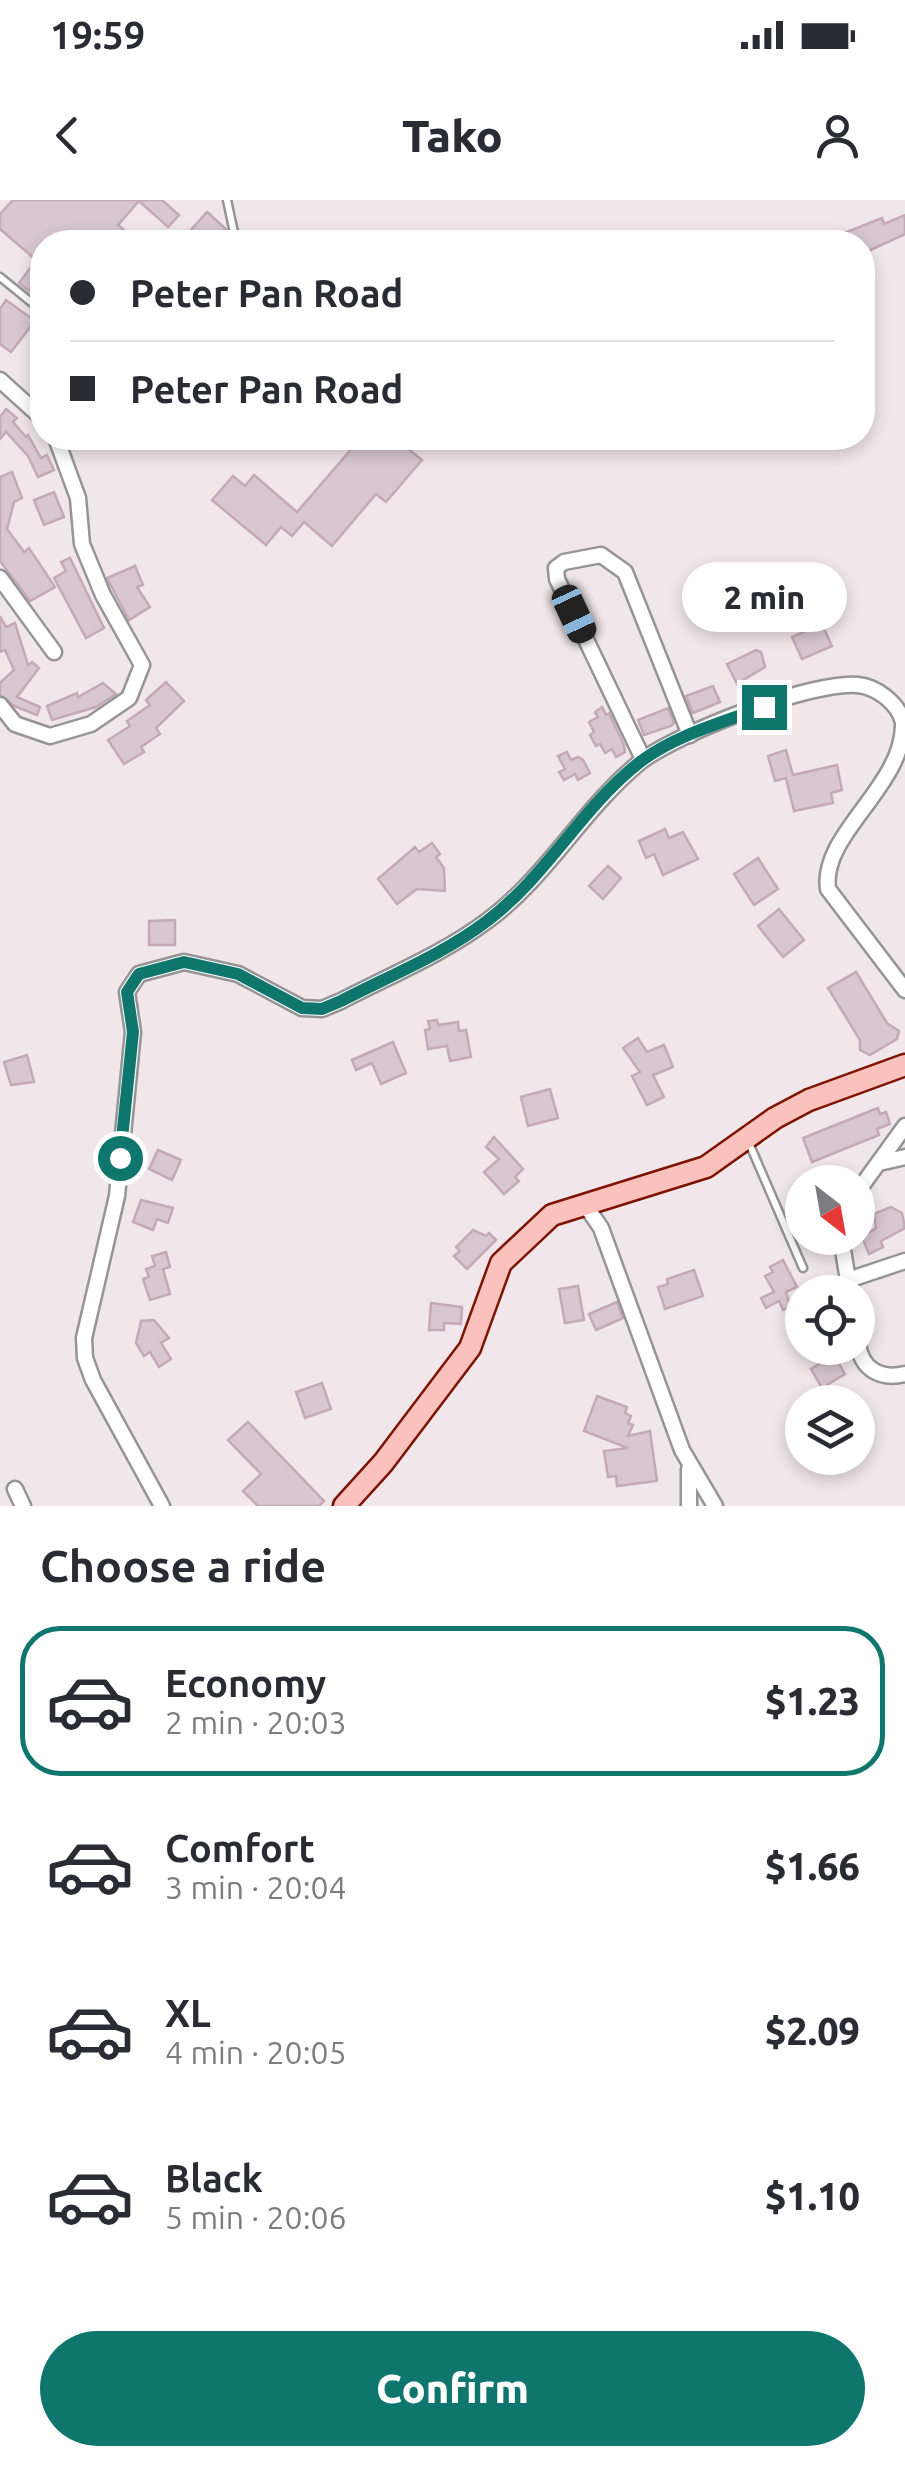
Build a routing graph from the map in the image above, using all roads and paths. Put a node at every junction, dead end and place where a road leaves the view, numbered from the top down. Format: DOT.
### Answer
graph roads {
  1 [pos="226,200"];
  2 [pos="233,230"];
  3 [pos="0,276"];
  4 [pos="30,301"];
  5 [pos="0,380"];
  6 [pos="30,407"];
  7 [pos="60,450"];
  8 [pos="0,578"];
  9 [pos="54,652"];
  10 [pos="0,705"];
  11 [pos="690,735"];
  12 [pos="643,759"];
  13 [pos="905,990"];
  14 [pos="905,1065"];
  15 [pos="905,1126"];
  16 [pos="746,1137"];
  17 [pos="905,1158"];
  18 [pos="878,1163"];
  19 [pos="875,1167"];
  20 [pos="584,1203"];
  21 [pos="905,1262"];
  22 [pos="803,1268"];
  23 [pos="875,1275"];
  24 [pos="866,1365"];
  25 [pos="905,1374"];
  26 [pos="689,1468"];
  27 [pos="15,1489"];
  28 [pos="22,1506"];
  29 [pos="162,1506"];
  30 [pos="344,1506"];
  31 [pos="689,1506"];
  32 [pos="716,1506"];
  1 -- 2 [label="lane"];
  3 -- 4 [label="lane"];
  5 -- 6 [label="street"];
  7 -- 10 [label="street"];
  8 -- 9 [label="street"];
  11 -- 12 [label="street"];
  11 -- 12 [label="street"];
  11 -- 13 [label="street"];
  12 -- 29 [label="street"];
  14 -- 16 [label="street"];
  15 -- 18 [label="street"];
  16 -- 20 [label="street"];
  16 -- 22 [label="lane"];
  17 -- 18 [label="street"];
  18 -- 19 [label="street"];
  20 -- 26 [label="street"];
  20 -- 30 [label="street"];
  21 -- 23 [label="street"];
  24 -- 25 [label="street"];
  26 -- 31 [label="street"];
  26 -- 32 [label="street"];
  27 -- 28 [label="street"];
}
